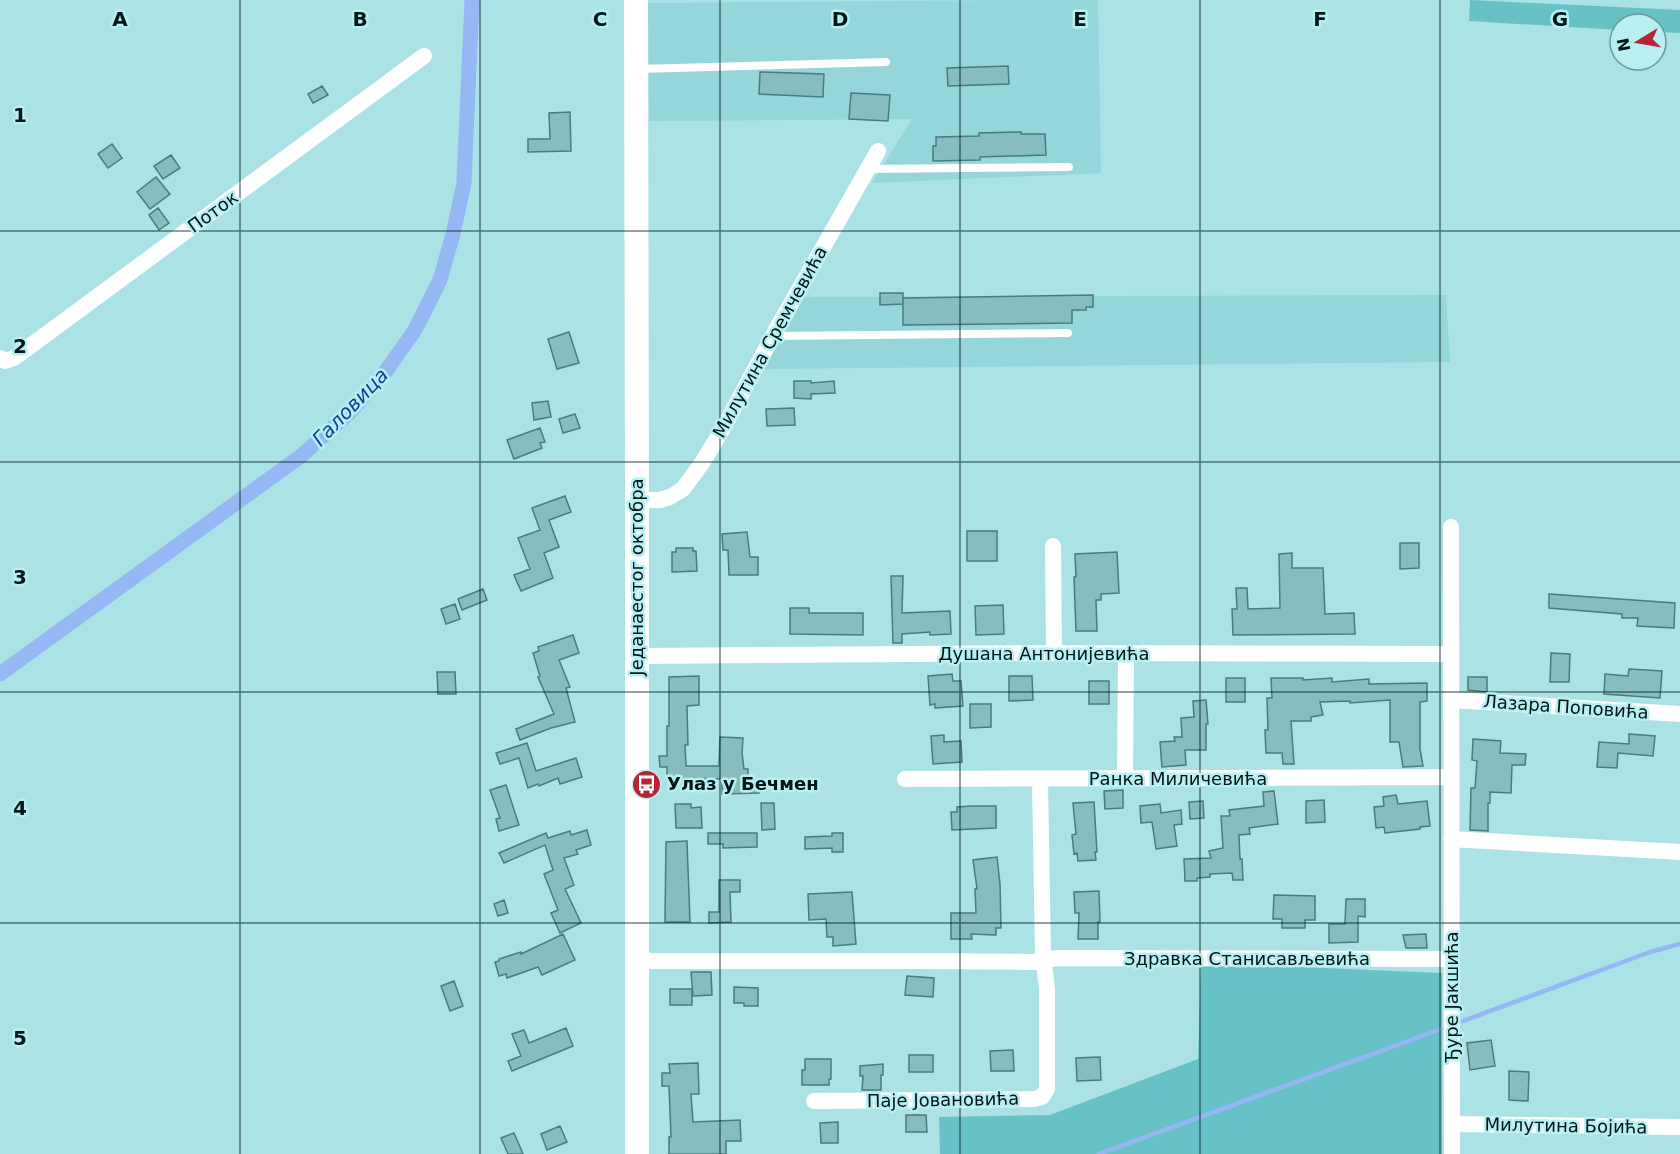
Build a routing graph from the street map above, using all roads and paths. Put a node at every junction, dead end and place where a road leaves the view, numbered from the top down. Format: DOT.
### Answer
graph roads {
  1 [pos="636,0"];
  2 [pos="424,56"];
  3 [pos="886,62"];
  4 [pos="636,69"];
  5 [pos="878,151"];
  6 [pos="1069,167"];
  7 [pos="867,170"];
  8 [pos="1068,333"];
  9 [pos="773,336"];
  10 [pos="0,358"];
  11 [pos="638,500"];
  12 [pos="1451,527"];
  13 [pos="1053,546"];
  14 [pos="1054,653"];
  15 [pos="1126,653"];
  16 [pos="1451,654"];
  17 [pos="637,656"];
  18 [pos="1452,700"];
  19 [pos="1680,714"];
  20 [pos="1451,777"];
  21 [pos="1125,778"];
  22 [pos="905,779"];
  23 [pos="1040,779"];
  24 [pos="1451,839"];
  25 [pos="1680,852"];
  26 [pos="1451,959"];
  27 [pos="1044,960"];
  28 [pos="637,961"];
  29 [pos="814,1101"];
  30 [pos="1452,1124"];
  31 [pos="1680,1127"];
  32 [pos="637,1154"];
  33 [pos="1452,1154"];
  1 -- 4 [label="main road, Једанаестог октобра"];
  2 -- 10 [label="street, Поток"];
  3 -- 4 [label="lane"];
  4 -- 11 [label="main road, Једанаестог октобра"];
  5 -- 7 [label="street, Милутина Сремчевића"];
  6 -- 7 [label="lane"];
  7 -- 9 [label="street, Милутина Сремчевића"];
  8 -- 9 [label="lane"];
  9 -- 11 [label="street, Милутина Сремчевића"];
  11 -- 17 [label="main road, Једанаестог октобра"];
  12 -- 16 [label="street, Ђуре Јакшића"];
  13 -- 14 [label="street"];
  14 -- 15 [label="street, Душана Антонијевића"];
  14 -- 17 [label="street, Душана Антонијевића"];
  15 -- 16 [label="street, Душана Антонијевића"];
  15 -- 21 [label="street"];
  16 -- 18 [label="street, Ђуре Јакшића"];
  17 -- 28 [label="main road, Једанаестог октобра"];
  18 -- 19 [label="street, Лазара Поповића"];
  18 -- 20 [label="street, Ђуре Јакшића"];
  20 -- 21 [label="street, Ранка Миличевића"];
  20 -- 24 [label="street, Ђуре Јакшића"];
  21 -- 23 [label="street, Ранка Миличевића"];
  22 -- 23 [label="street, Ранка Миличевића"];
  23 -- 27 [label="street"];
  24 -- 25 [label="street"];
  24 -- 26 [label="street, Ђуре Јакшића"];
  26 -- 27 [label="street, Здравка Станисављевића"];
  26 -- 30 [label="street, Ђуре Јакшића"];
  27 -- 28 [label="street, Здравка Станисављевића"];
  27 -- 29 [label="street, Паје Јовановића"];
  28 -- 32 [label="main road, Једанаестог октобра"];
  30 -- 31 [label="street, Милутина Бојића"];
  30 -- 33 [label="street, Ђуре Јакшића"];
}
